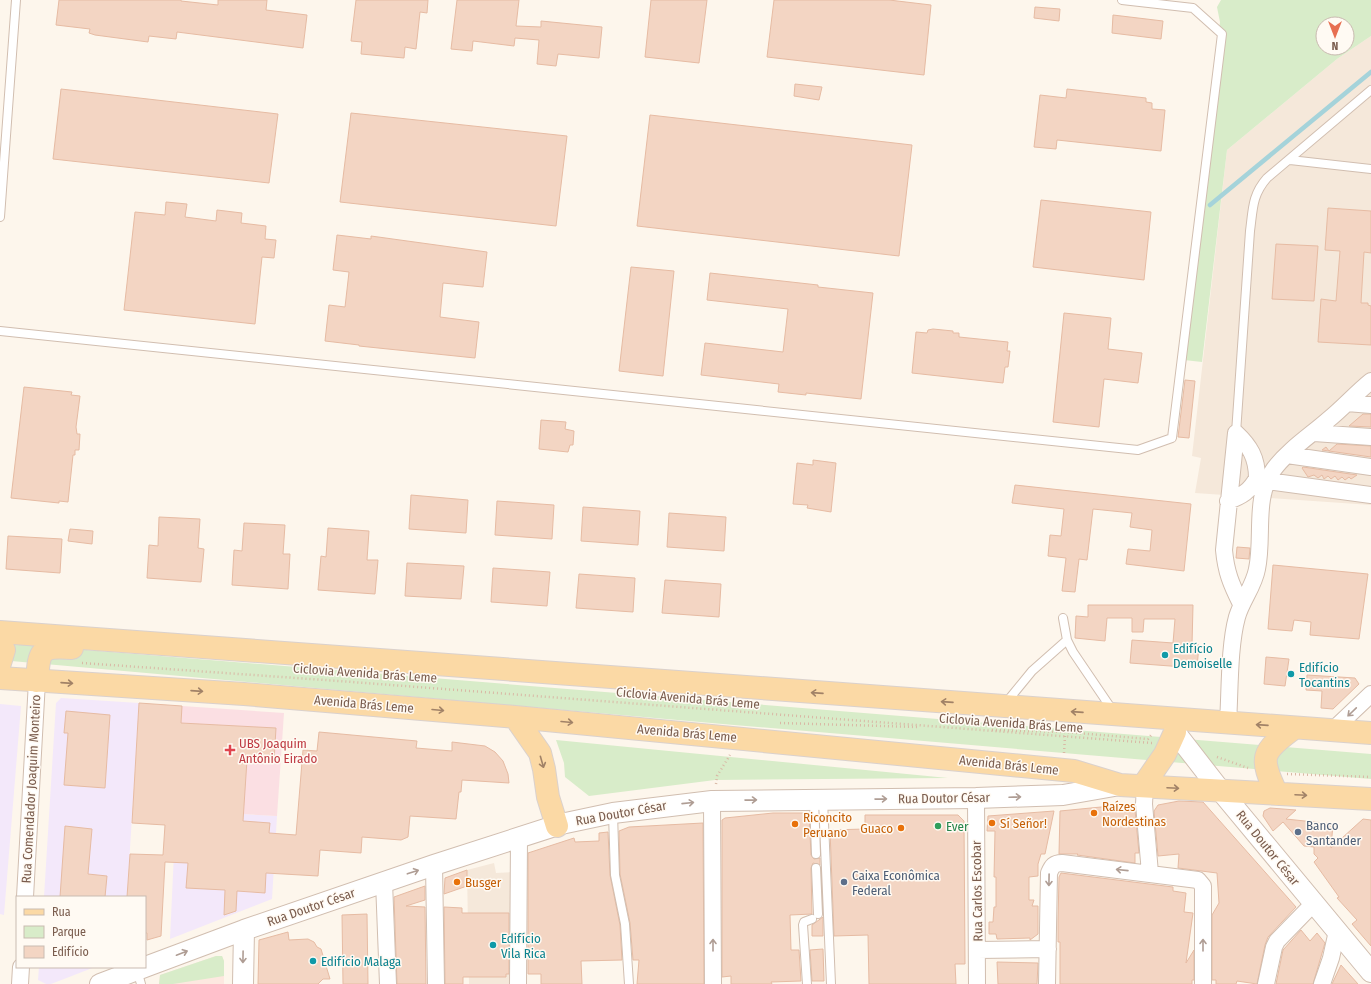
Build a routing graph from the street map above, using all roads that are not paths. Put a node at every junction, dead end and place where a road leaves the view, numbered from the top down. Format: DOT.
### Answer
graph roads {
  1 [pos="16,0"];
  2 [pos="1122,0"];
  3 [pos="1371,90"];
  4 [pos="1290,160"];
  5 [pos="1371,169"];
  6 [pos="0,218"];
  7 [pos="0,331"];
  8 [pos="1371,381"];
  9 [pos="1348,403"];
  10 [pos="1371,405"];
  11 [pos="1236,433"];
  12 [pos="1314,433"];
  13 [pos="1371,437"];
  14 [pos="1287,455"];
  15 [pos="1371,467"];
  16 [pos="1262,480"];
  17 [pos="1371,495"];
  18 [pos="1228,501"];
  19 [pos="1242,604"];
  20 [pos="1063,618"];
  21 [pos="0,632"];
  22 [pos="102,640"];
  23 [pos="1067,640"];
  24 [pos="0,643"];
  25 [pos="0,663"];
  26 [pos="0,678"];
  27 [pos="37,681"];
  28 [pos="1371,694"];
  29 [pos="1002,706"];
  30 [pos="1116,715"];
  31 [pos="515,717"];
  32 [pos="1228,723"];
  33 [pos="1294,728"];
  34 [pos="1333,730"];
  35 [pos="1173,731"];
  36 [pos="1371,733"];
  37 [pos="1120,785"];
  38 [pos="1144,786"];
  39 [pos="1220,790"];
  40 [pos="1277,794"];
  41 [pos="976,798"];
  42 [pos="1371,799"];
  43 [pos="712,800"];
  44 [pos="818,800"];
  45 [pos="613,813"];
  46 [pos="557,826"];
  47 [pos="519,838"];
  48 [pos="816,854"];
  49 [pos="434,866"];
  50 [pos="816,868"];
  51 [pos="1150,873"];
  52 [pos="384,882"];
  53 [pos="25,896"];
  54 [pos="1313,904"];
  55 [pos="244,930"];
  56 [pos="1337,931"];
  57 [pos="1048,949"];
  58 [pos="977,950"];
  59 [pos="1358,956"];
  60 [pos="1331,958"];
  61 [pos="21,968"];
  62 [pos="142,972"];
  63 [pos="1371,972"];
  64 [pos="111,982"];
  65 [pos="20,984"];
  66 [pos="243,984"];
  67 [pos="388,984"];
  68 [pos="436,984"];
  69 [pos="518,984"];
  70 [pos="629,984"];
  71 [pos="713,984"];
  72 [pos="807,984"];
  73 [pos="831,984"];
  74 [pos="977,984"];
  75 [pos="1047,984"];
  76 [pos="1203,984"];
  77 [pos="1266,984"];
  78 [pos="1322,984"];
  1 -- 6 [label="lane"];
  2 -- 7 [label="lane"];
  3 -- 4 [label="lane"];
  4 -- 5 [label="lane"];
  4 -- 11 [label="lane"];
  8 -- 9 [label="street"];
  9 -- 10 [label="street"];
  9 -- 12 [label="street"];
  11 -- 16 [label="street"];
  11 -- 18 [label="street"];
  12 -- 13 [label="street"];
  12 -- 14 [label="street"];
  14 -- 15 [label="street"];
  14 -- 16 [label="street"];
  16 -- 17 [label="street"];
  16 -- 18 [label="street"];
  16 -- 19 [label="street"];
  18 -- 19 [label="street"];
  19 -- 32 [label="street"];
  20 -- 23 [label="lane"];
  21 -- 22 [label="main road"];
  22 -- 27 [label="main road"];
  29 -- 22 [label="main road, one-way"];
  23 -- 29 [label="lane"];
  23 -- 30 [label="lane"];
  24 -- 25 [label="main road"];
  26 -- 27 [label="main road, Avenida Brás Leme"];
  27 -- 31 [label="main road, Avenida Brás Leme, one-way"];
  27 -- 53 [label="street, Rua Comendador Joaquim Monteiro"];
  28 -- 34 [label="street, one-way"];
  30 -- 29 [label="main road, one-way"];
  30 -- 35 [label="main road"];
  31 -- 37 [label="main road, Avenida Brás Leme, one-way"];
  31 -- 46 [label="main road, one-way"];
  33 -- 32 [label="main road, one-way"];
  32 -- 35 [label="main road"];
  33 -- 34 [label="main road"];
  33 -- 40 [label="main road"];
  34 -- 36 [label="main road"];
  35 -- 38 [label="main road"];
  35 -- 39 [label="street, Rua Doutor César"];
  37 -- 38 [label="main road, Avenida Brás Leme"];
  41 -- 37 [label="street, Rua Doutor César, one-way"];
  38 -- 39 [label="main road, Avenida Brás Leme, one-way"];
  38 -- 51 [label="street"];
  39 -- 40 [label="main road, Avenida Brás Leme"];
  39 -- 54 [label="street, Rua Doutor César"];
  40 -- 42 [label="main road, Avenida Brás Leme, one-way"];
  44 -- 41 [label="street, Rua Doutor César, one-way"];
  41 -- 58 [label="street, Rua Carlos Escobar"];
  43 -- 44 [label="street, Rua Doutor César, one-way"];
  45 -- 43 [label="street, Rua Doutor César, one-way"];
  71 -- 43 [label="street, one-way"];
  44 -- 48 [label="lane"];
  44 -- 73 [label="lane"];
  45 -- 46 [label="street, Rua Doutor César"];
  45 -- 70 [label="lane"];
  46 -- 47 [label="street, Rua Doutor César"];
  47 -- 49 [label="street, Rua Doutor César"];
  47 -- 69 [label="street"];
  52 -- 49 [label="street, Rua Doutor César, one-way"];
  49 -- 68 [label="street"];
  50 -- 72 [label="lane"];
  51 -- 57 [label="street, one-way"];
  76 -- 51 [label="street, one-way"];
  52 -- 55 [label="street, Rua Doutor César"];
  52 -- 67 [label="street"];
  54 -- 56 [label="street, Rua Doutor César"];
  54 -- 77 [label="street"];
  62 -- 55 [label="street, Rua Doutor César, one-way"];
  55 -- 66 [label="street, one-way"];
  56 -- 59 [label="street, Rua Doutor César"];
  56 -- 60 [label="street"];
  57 -- 58 [label="street"];
  57 -- 75 [label="street"];
  58 -- 74 [label="street, Rua Carlos Escobar"];
  59 -- 60 [label="street"];
  59 -- 63 [label="street, Rua Doutor César"];
  60 -- 78 [label="street"];
  61 -- 65 [label="street"];
  62 -- 64 [label="street, Rua Doutor César"];
}
